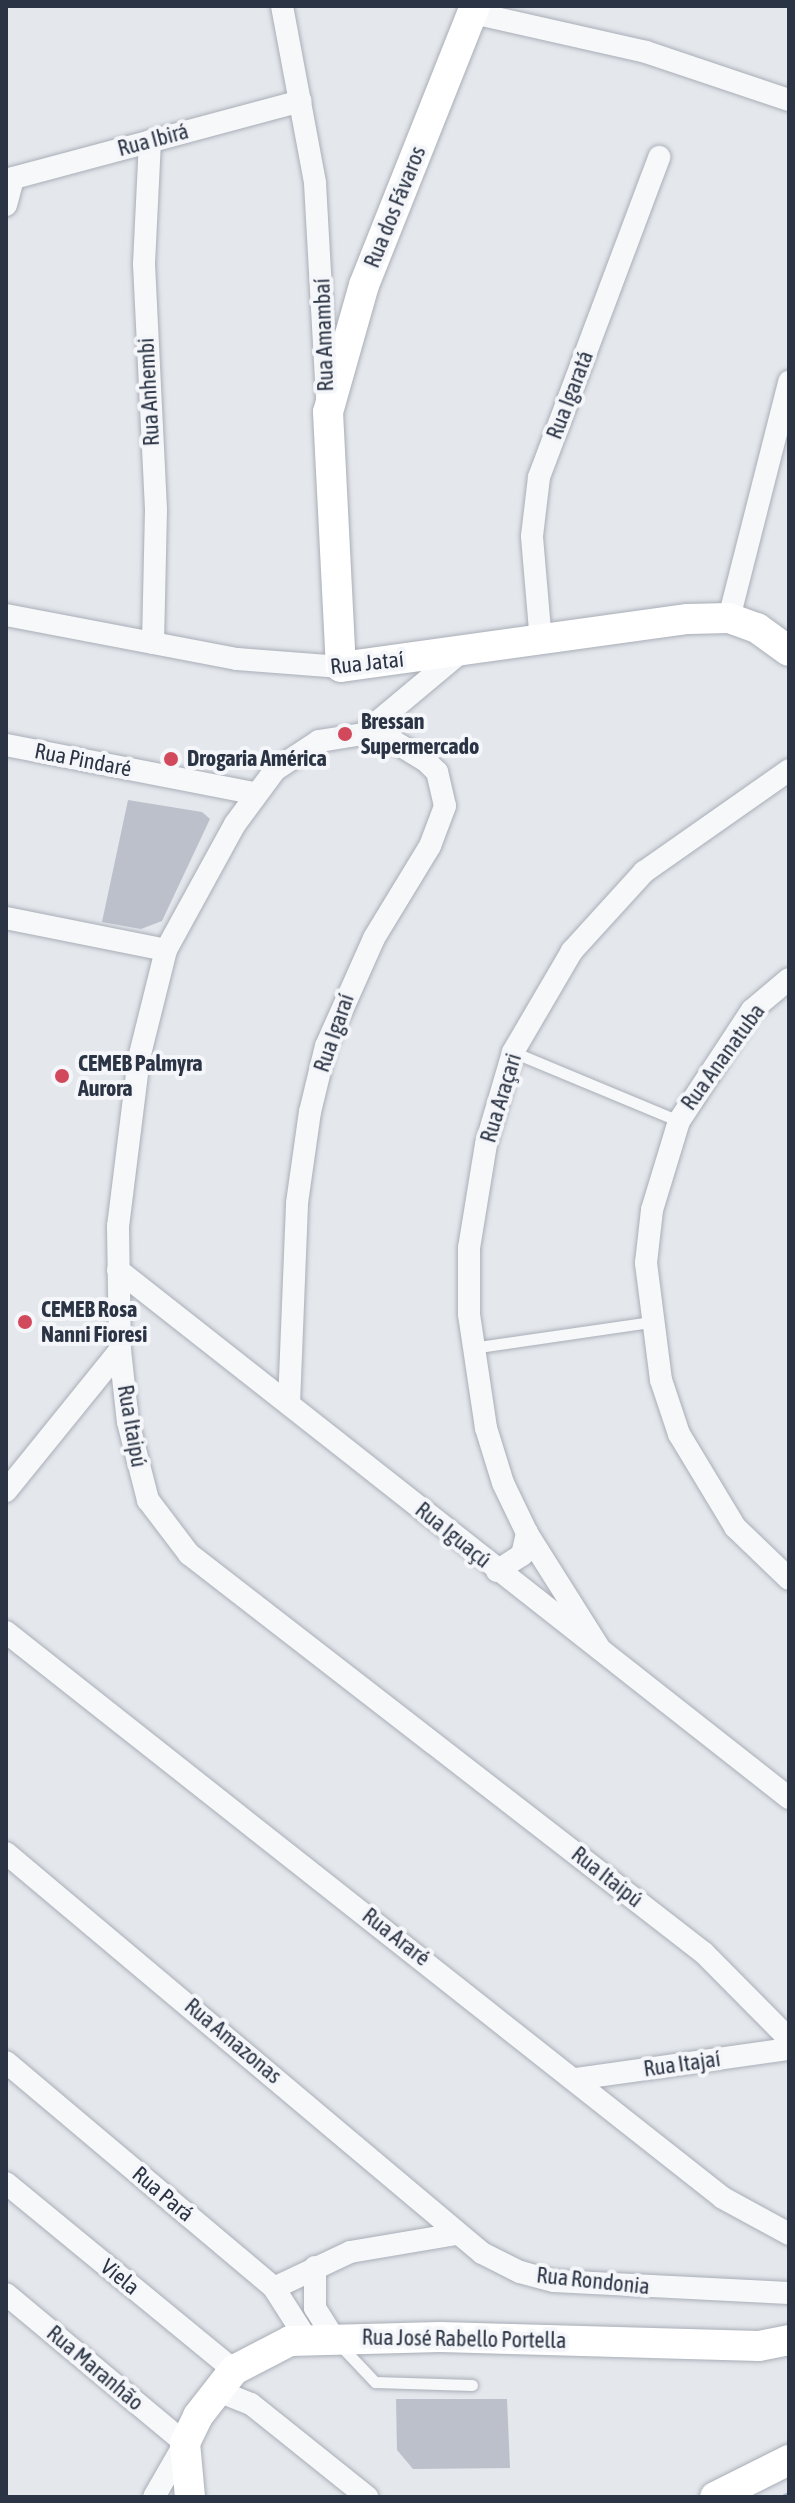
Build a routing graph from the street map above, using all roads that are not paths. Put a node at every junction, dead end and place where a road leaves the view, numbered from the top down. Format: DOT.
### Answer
graph roads {
  1 [pos="282,6"];
  2 [pos="474,10"];
  3 [pos="789,100"];
  4 [pos="301,101"];
  5 [pos="150,141"];
  6 [pos="659,157"];
  7 [pos="10,179"];
  8 [pos="6,205"];
  9 [pos="323,280"];
  10 [pos="364,285"];
  11 [pos="789,382"];
  12 [pos="328,412"];
  13 [pos="6,615"];
  14 [pos="729,618"];
  15 [pos="541,642"];
  16 [pos="153,643"];
  17 [pos="789,651"];
  18 [pos="460,653"];
  19 [pos="341,667"];
  20 [pos="363,734"];
  21 [pos="6,745"];
  22 [pos="789,770"];
  23 [pos="254,793"];
  24 [pos="6,918"];
  25 [pos="166,950"];
  26 [pos="789,979"];
  27 [pos="513,1052"];
  28 [pos="679,1121"];
  29 [pos="118,1270"];
  30 [pos="651,1322"];
  31 [pos="471,1348"];
  32 [pos="120,1350"];
  33 [pos="289,1404"];
  34 [pos="6,1491"];
  35 [pos="527,1533"];
  36 [pos="497,1571"];
  37 [pos="789,1579"];
  38 [pos="6,1632"];
  39 [pos="600,1649"];
  40 [pos="789,1798"];
  41 [pos="6,1853"];
  42 [pos="789,2039"];
  43 [pos="789,2049"];
  44 [pos="6,2062"];
  45 [pos="575,2079"];
  46 [pos="6,2183"];
  47 [pos="456,2234"];
  48 [pos="789,2234"];
  49 [pos="315,2267"];
  50 [pos="274,2288"];
  51 [pos="789,2293"];
  52 [pos="6,2294"];
  53 [pos="320,2337"];
  54 [pos="789,2340"];
  55 [pos="774,2347"];
  56 [pos="225,2380"];
  57 [pos="472,2385"];
  58 [pos="185,2443"];
  59 [pos="789,2460"];
  60 [pos="154,2497"];
  61 [pos="190,2497"];
  62 [pos="367,2497"];
  63 [pos="715,2497"];
  1 -- 4 [label="street, Rua Amambaí"];
  2 -- 3 [label="street"];
  2 -- 10 [label="street, Rua dos Fávaros"];
  4 -- 5 [label="street, Rua Ibirá"];
  4 -- 9 [label="street, Rua Amambaí"];
  5 -- 7 [label="street, Rua Ibirá"];
  5 -- 16 [label="street, Rua Anhembi"];
  6 -- 15 [label="street, Rua Igaratá"];
  7 -- 8 [label="street"];
  9 -- 10 [label="street"];
  9 -- 12 [label="street, Rua Amambaí"];
  10 -- 12 [label="street, Rua dos Fávaros"];
  11 -- 14 [label="street"];
  12 -- 19 [label="street, Rua Amambaí"];
  13 -- 16 [label="street, Rua Jataí"];
  14 -- 15 [label="street, Rua Jataí"];
  14 -- 17 [label="street"];
  15 -- 18 [label="street, Rua Jataí"];
  16 -- 19 [label="street, Rua Jataí"];
  18 -- 19 [label="street, Rua Jataí"];
  18 -- 20 [label="street"];
  20 -- 23 [label="street, Rua Itaipú"];
  20 -- 33 [label="street, Rua Igaraí"];
  21 -- 23 [label="street, Rua Pindaré"];
  22 -- 27 [label="street, Rua Araçari"];
  23 -- 25 [label="street, Rua Itaipú"];
  24 -- 25 [label="street"];
  25 -- 29 [label="street, Rua Itaipú"];
  26 -- 28 [label="street, Rua Ananatuba"];
  27 -- 28 [label="lane"];
  27 -- 31 [label="street, Rua Araçari"];
  28 -- 30 [label="street, Rua Ananatuba"];
  29 -- 32 [label="street, Rua Itaipú"];
  29 -- 33 [label="street, Rua Iguaçú"];
  30 -- 31 [label="lane"];
  30 -- 37 [label="street, Rua Ananatuba"];
  31 -- 35 [label="street, Rua Araçari"];
  32 -- 34 [label="street"];
  32 -- 42 [label="street, Rua Itaipú"];
  33 -- 36 [label="street, Rua Iguaçú"];
  35 -- 36 [label="street"];
  35 -- 39 [label="street, Rua Araçari"];
  36 -- 39 [label="street, Rua Iguaçú"];
  38 -- 45 [label="street, Rua Araré"];
  39 -- 40 [label="street, Rua Iguaçú"];
  41 -- 47 [label="street, Rua Amazonas"];
  43 -- 45 [label="street, Rua Itajaí"];
  44 -- 50 [label="street, Rua Pará"];
  45 -- 48 [label="street, Rua Araré"];
  46 -- 56 [label="street, Viela"];
  47 -- 49 [label="street"];
  47 -- 51 [label="street, Rua Rondonia"];
  49 -- 50 [label="street"];
  49 -- 53 [label="street"];
  50 -- 53 [label="street, Rua Pará"];
  52 -- 58 [label="street, Rua Maranhão"];
  53 -- 55 [label="street, Rua José Rabello Portella"];
  53 -- 56 [label="street, Rua José Rabello Portella"];
  53 -- 57 [label="lane"];
  54 -- 55 [label="street, Rua José Rabello Portella"];
  56 -- 58 [label="street, Rua José Rabello Portella"];
  56 -- 62 [label="street, Viela"];
  58 -- 60 [label="street"];
  58 -- 61 [label="street"];
  59 -- 63 [label="street"];
}
